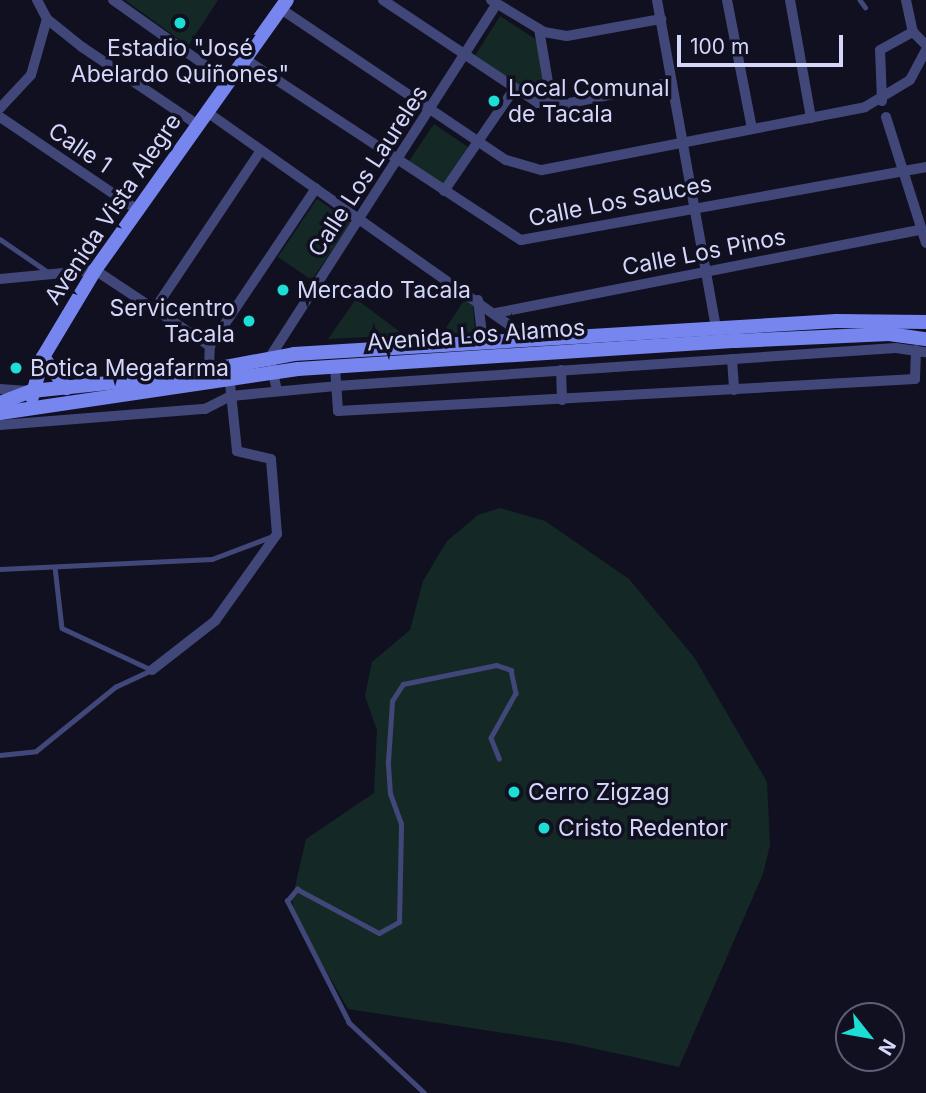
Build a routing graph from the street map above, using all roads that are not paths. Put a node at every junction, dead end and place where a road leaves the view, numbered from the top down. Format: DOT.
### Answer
graph roads {
  1 [pos="113,0"];
  2 [pos="383,0"];
  3 [pos="657,0"];
  4 [pos="727,0"];
  5 [pos="790,0"];
  6 [pos="860,0"];
  7 [pos="906,0"];
  8 [pos="41,2"];
  9 [pos="494,2"];
  10 [pos="284,4"];
  11 [pos="865,7"];
  12 [pos="47,19"];
  13 [pos="661,19"];
  14 [pos="539,29"];
  15 [pos="913,32"];
  16 [pos="926,47"];
  17 [pos="463,57"];
  18 [pos="245,59"];
  19 [pos="229,82"];
  20 [pos="672,82"];
  21 [pos="514,89"];
  22 [pos="882,100"];
  23 [pos="552,106"];
  24 [pos="0,108"];
  25 [pos="430,109"];
  26 [pos="207,112"];
  27 [pos="0,117"];
  28 [pos="886,117"];
  29 [pos="811,118"];
  30 [pos="198,125"];
  31 [pos="752,130"];
  32 [pos="478,142"];
  33 [pos="683,143"];
  34 [pos="261,150"];
  35 [pos="398,162"];
  36 [pos="899,167"];
  37 [pos="926,167"];
  38 [pos="316,188"];
  39 [pos="444,191"];
  40 [pos="695,207"];
  41 [pos="139,211"];
  42 [pos="360,219"];
  43 [pos="919,230"];
  44 [pos="0,239"];
  45 [pos="926,243"];
  46 [pos="95,270"];
  47 [pos="706,271"];
  48 [pos="50,274"];
  49 [pos="0,279"];
  50 [pos="478,300"];
  51 [pos="154,310"];
  52 [pos="496,313"];
  53 [pos="926,323"];
  54 [pos="716,327"];
  55 [pos="926,339"];
  56 [pos="530,340"];
  57 [pos="719,342"];
  58 [pos="483,343"];
  59 [pos="211,346"];
  60 [pos="550,346"];
  61 [pos="921,351"];
  62 [pos="43,357"];
  63 [pos="732,359"];
  64 [pos="228,363"];
  65 [pos="271,364"];
  66 [pos="335,366"];
  67 [pos="209,369"];
  68 [pos="557,371"];
  69 [pos="229,379"];
  70 [pos="336,386"];
  71 [pos="66,388"];
  72 [pos="0,389"];
  73 [pos="734,390"];
  74 [pos="277,391"];
  75 [pos="231,396"];
  76 [pos="32,398"];
  77 [pos="562,400"];
  78 [pos="0,403"];
  79 [pos="0,413"];
  80 [pos="32,422"];
  81 [pos="0,425"];
  82 [pos="277,534"];
  83 [pos="55,567"];
  84 [pos="0,569"];
  85 [pos="152,670"];
  86 [pos="0,755"];
  87 [pos="499,758"];
  88 [pos="424,1093"];
  1 -- 19 [label="street"];
  2 -- 17 [label="street"];
  3 -- 13 [label="street"];
  4 -- 31 [label="street"];
  5 -- 29 [label="street"];
  6 -- 11 [label="lane"];
  7 -- 15 [label="street"];
  8 -- 12 [label="street"];
  9 -- 14 [label="street"];
  9 -- 17 [label="street, Calle Los Laureles"];
  10 -- 18 [label="main road, Avenida Vista Alegre"];
  10 -- 25 [label="street"];
  12 -- 24 [label="street"];
  12 -- 30 [label="street"];
  13 -- 14 [label="street"];
  13 -- 20 [label="street"];
  14 -- 23 [label="street"];
  15 -- 16 [label="street"];
  15 -- 22 [label="street"];
  16 -- 22 [label="street"];
  17 -- 21 [label="street"];
  17 -- 25 [label="street, Calle Los Laureles"];
  18 -- 19 [label="main road, Avenida Vista Alegre"];
  18 -- 35 [label="street, Calle Los Sauces"];
  19 -- 26 [label="main road, Avenida Vista Alegre"];
  20 -- 23 [label="street"];
  20 -- 33 [label="street"];
  21 -- 23 [label="street"];
  21 -- 32 [label="street"];
  22 -- 29 [label="street"];
  25 -- 32 [label="street"];
  25 -- 35 [label="street, Calle Los Laureles"];
  26 -- 30 [label="main road, Avenida Vista Alegre"];
  26 -- 34 [label="street"];
  27 -- 41 [label="street, Calle 1"];
  28 -- 36 [label="street"];
  29 -- 31 [label="street"];
  30 -- 41 [label="main road, Avenida Vista Alegre"];
  31 -- 33 [label="street"];
  32 -- 33 [label="street"];
  32 -- 39 [label="street"];
  33 -- 40 [label="street"];
  34 -- 38 [label="street"];
  34 -- 51 [label="street"];
  35 -- 39 [label="street, Calle Los Sauces"];
  35 -- 42 [label="street, Calle Los Laureles"];
  36 -- 37 [label="street, Calle Los Sauces"];
  36 -- 40 [label="street, Calle Los Sauces"];
  36 -- 43 [label="street"];
  38 -- 42 [label="street"];
  38 -- 59 [label="street"];
  39 -- 40 [label="street, Calle Los Sauces"];
  40 -- 47 [label="street"];
  41 -- 46 [label="main road, Avenida Vista Alegre"];
  42 -- 50 [label="street"];
  42 -- 65 [label="street, Calle Los Laureles"];
  43 -- 45 [label="street"];
  43 -- 47 [label="street, Calle Los Pinos"];
  44 -- 48 [label="lane"];
  46 -- 48 [label="street"];
  46 -- 51 [label="street"];
  46 -- 62 [label="main road, Avenida Vista Alegre"];
  47 -- 52 [label="street, Calle Los Pinos"];
  47 -- 54 [label="street"];
  48 -- 49 [label="street"];
  50 -- 52 [label="street"];
  50 -- 58 [label="street"];
  51 -- 59 [label="street"];
  52 -- 56 [label="street"];
  53 -- 54 [label="main road, Avenida Los Alamos"];
  54 -- 57 [label="street"];
  54 -- 60 [label="main road, Avenida Los Alamos"];
  55 -- 57 [label="main road, Avenida Los Alamos"];
  56 -- 58 [label="main road, Avenida Los Alamos"];
  56 -- 60 [label="main road, Avenida Los Alamos"];
  57 -- 60 [label="main road, Avenida Los Alamos"];
  58 -- 65 [label="main road, Avenida Los Alamos"];
  59 -- 67 [label="street"];
  60 -- 66 [label="main road, Avenida Los Alamos"];
  60 -- 68 [label="street"];
  61 -- 63 [label="street"];
  61 -- 73 [label="street"];
  62 -- 71 [label="main road"];
  62 -- 76 [label="main road, Avenida Vista Alegre"];
  63 -- 68 [label="street"];
  63 -- 73 [label="street"];
  64 -- 65 [label="main road, Avenida Los Alamos"];
  64 -- 67 [label="main road, Avenida Los Alamos"];
  64 -- 69 [label="street"];
  65 -- 66 [label="main road, Avenida Los Alamos"];
  65 -- 69 [label="main road, Avenida Los Alamos"];
  65 -- 74 [label="street"];
  66 -- 70 [label="street"];
  67 -- 71 [label="main road, Avenida Los Alamos"];
  68 -- 70 [label="street"];
  68 -- 77 [label="street"];
  69 -- 75 [label="street"];
  69 -- 76 [label="main road, Avenida Los Alamos"];
  70 -- 74 [label="street"];
  70 -- 77 [label="street"];
  71 -- 76 [label="main road, Avenida Los Alamos"];
  72 -- 76 [label="street"];
  73 -- 77 [label="street"];
  74 -- 75 [label="street"];
  75 -- 80 [label="street"];
  75 -- 82 [label="street"];
  76 -- 78 [label="main road"];
  76 -- 79 [label="main road"];
  76 -- 80 [label="street, Avenida Vista Alegre"];
  80 -- 81 [label="street"];
  82 -- 83 [label="lane"];
  82 -- 85 [label="street"];
  83 -- 84 [label="lane"];
  83 -- 85 [label="lane"];
  85 -- 86 [label="lane"];
  87 -- 88 [label="lane"];
}
